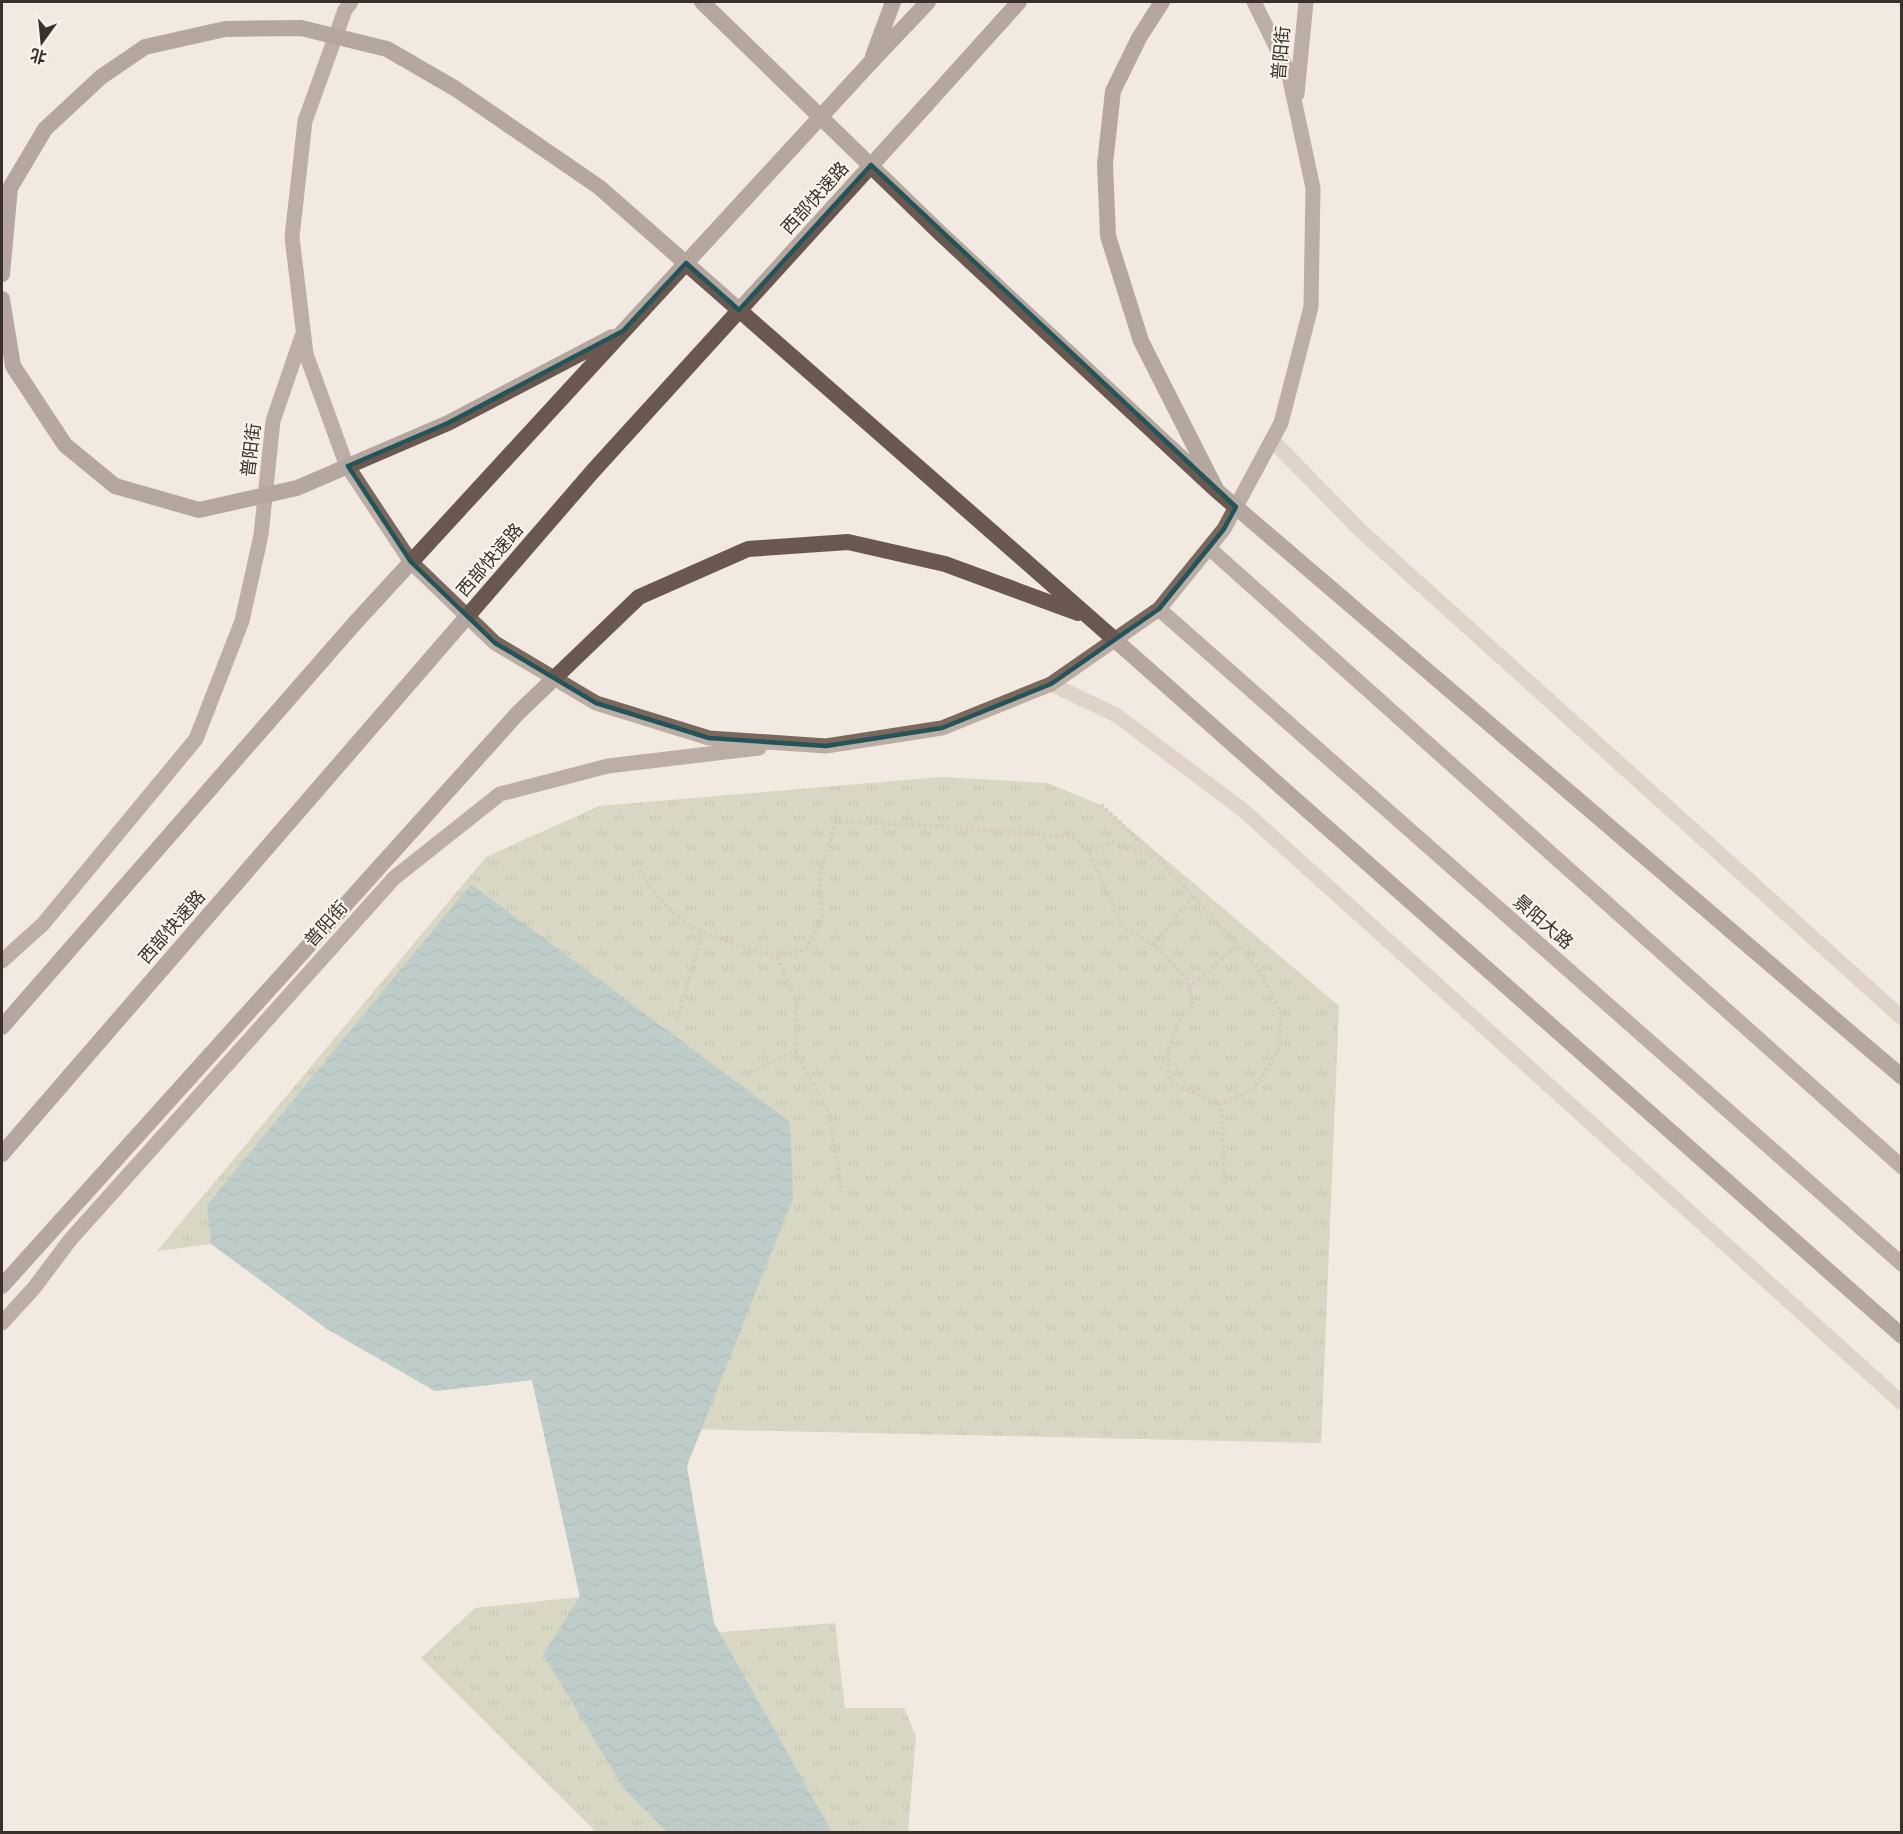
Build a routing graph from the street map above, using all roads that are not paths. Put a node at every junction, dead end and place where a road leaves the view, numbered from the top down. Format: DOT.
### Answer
graph roads {
  1 [pos="702,2"];
  2 [pos="893,2"];
  3 [pos="927,2"];
  4 [pos="1020,2"];
  5 [pos="1162,2"];
  6 [pos="1254,2"];
  7 [pos="1306,2"];
  8 [pos="346,4"];
  9 [pos="871,62"];
  10 [pos="1296,109"];
  11 [pos="2,274"];
  12 [pos="2,299"];
  13 [pos="303,331"];
  14 [pos="623,331"];
  15 [pos="1272,440"];
  16 [pos="1216,490"];
  17 [pos="1209,548"];
  18 [pos="1159,609"];
  19 [pos="1089,617"];
  20 [pos="1051,684"];
  21 [pos="795,744"];
  22 [pos="2,961"];
  23 [pos="1902,1018"];
  24 [pos="2,1027"];
  25 [pos="1902,1077"];
  26 [pos="2,1154"];
  27 [pos="1902,1167"];
  28 [pos="1902,1264"];
  29 [pos="2,1286"];
  30 [pos="2,1323"];
  31 [pos="1902,1336"];
  32 [pos="1902,1403"];
  1 -- 16 [label="highway, bridge"];
  2 -- 9 [label="highway"];
  3 -- 9 [label="highway"];
  4 -- 26 [label="highway, 西部快速路, bridge"];
  5 -- 16 [label="highway"];
  6 -- 10 [label="main road"];
  7 -- 10 [label="main road, 普阳街"];
  8 -- 13 [label="main road"];
  9 -- 14 [label="highway, bridge"];
  10 -- 15 [label="main road"];
  11 -- 19 [label="highway, bridge"];
  12 -- 14 [label="highway, bridge"];
  13 -- 21 [label="main road"];
  13 -- 22 [label="main road, 普阳街"];
  14 -- 24 [label="highway, bridge"];
  15 -- 17 [label="main road"];
  15 -- 23 [label="street"];
  16 -- 25 [label="highway, bridge"];
  17 -- 18 [label="main road"];
  17 -- 27 [label="main road"];
  18 -- 20 [label="main road"];
  18 -- 28 [label="main road, 景阳大路"];
  19 -- 29 [label="highway, bridge"];
  19 -- 31 [label="highway, bridge"];
  20 -- 21 [label="main road"];
  20 -- 32 [label="street"];
  21 -- 30 [label="main road, 普阳街"];
}
